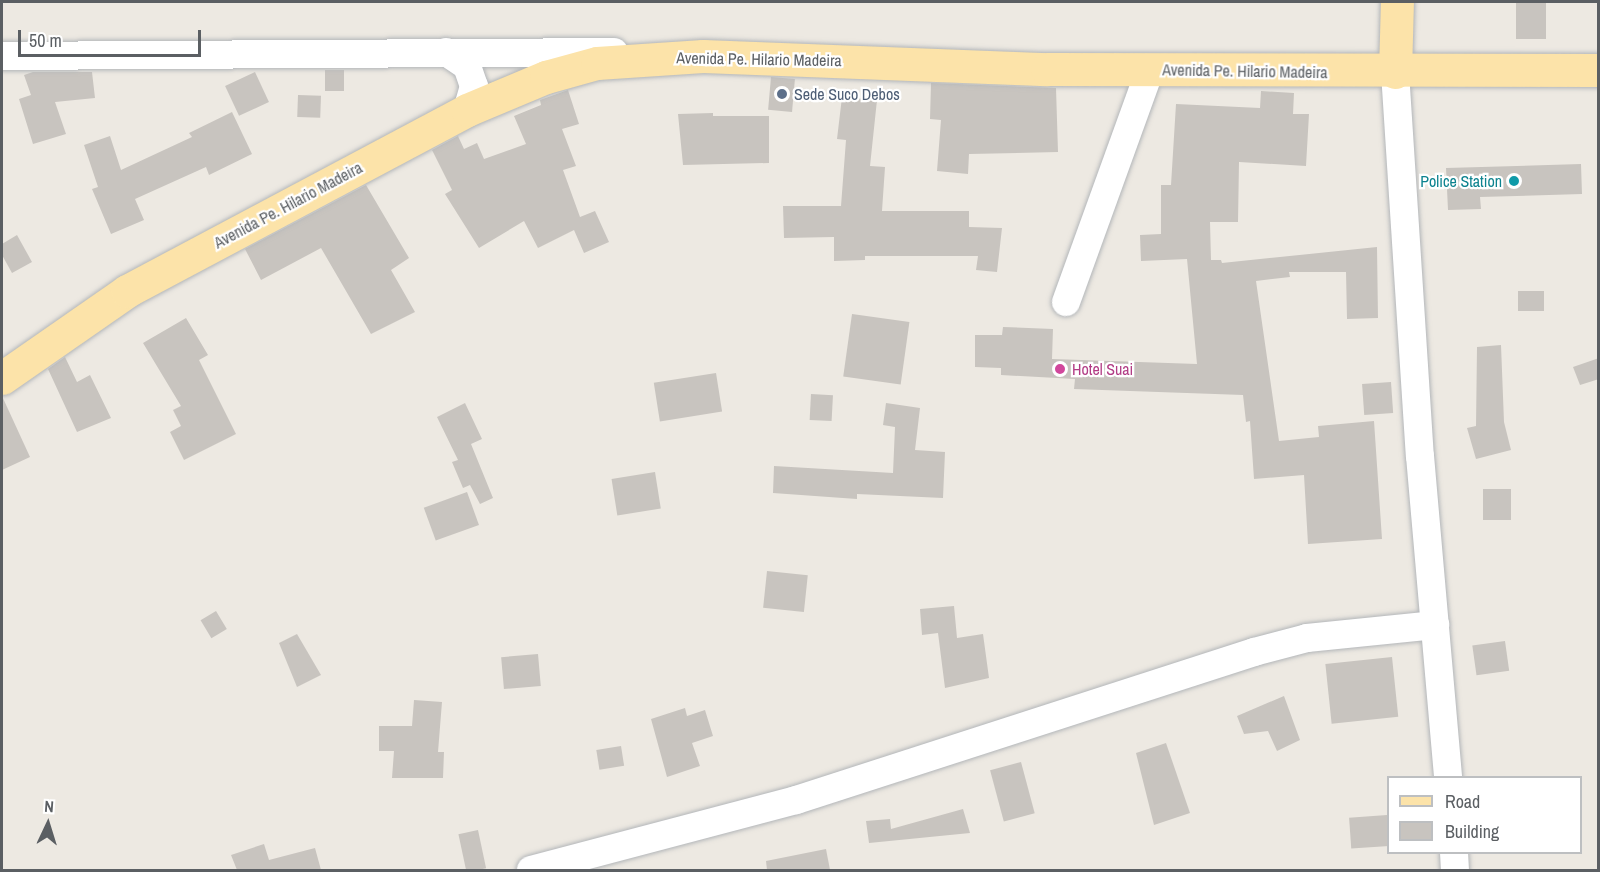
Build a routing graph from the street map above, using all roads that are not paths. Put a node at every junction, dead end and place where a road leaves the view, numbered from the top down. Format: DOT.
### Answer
graph roads {
  1 [pos="1397,2"];
  2 [pos="446,52"];
  3 [pos="2,56"];
  4 [pos="703,56"];
  5 [pos="1150,70"];
  6 [pos="1599,70"];
  7 [pos="1395,72"];
  8 [pos="466,110"];
  9 [pos="1066,302"];
  10 [pos="2,378"];
  11 [pos="1435,626"];
  12 [pos="1448,776"];
  13 [pos="1454,854"];
  14 [pos="531,870"];
  15 [pos="1455,870"];
  1 -- 7 [label="main road"];
  2 -- 3 [label="street"];
  2 -- 4 [label="street"];
  2 -- 8 [label="street"];
  4 -- 5 [label="main road, Avenida Pe. Hilario Madeira"];
  4 -- 8 [label="main road, Avenida Pe. Hilario Madeira"];
  5 -- 7 [label="main road, Avenida Pe. Hilario Madeira"];
  5 -- 9 [label="street"];
  6 -- 7 [label="main road, Avenida Pe. Hilario Madeira"];
  7 -- 11 [label="street"];
  8 -- 10 [label="main road, Avenida Pe. Hilario Madeira"];
  11 -- 12 [label="street"];
  11 -- 14 [label="street"];
  13 -- 15 [label="street"];
}
